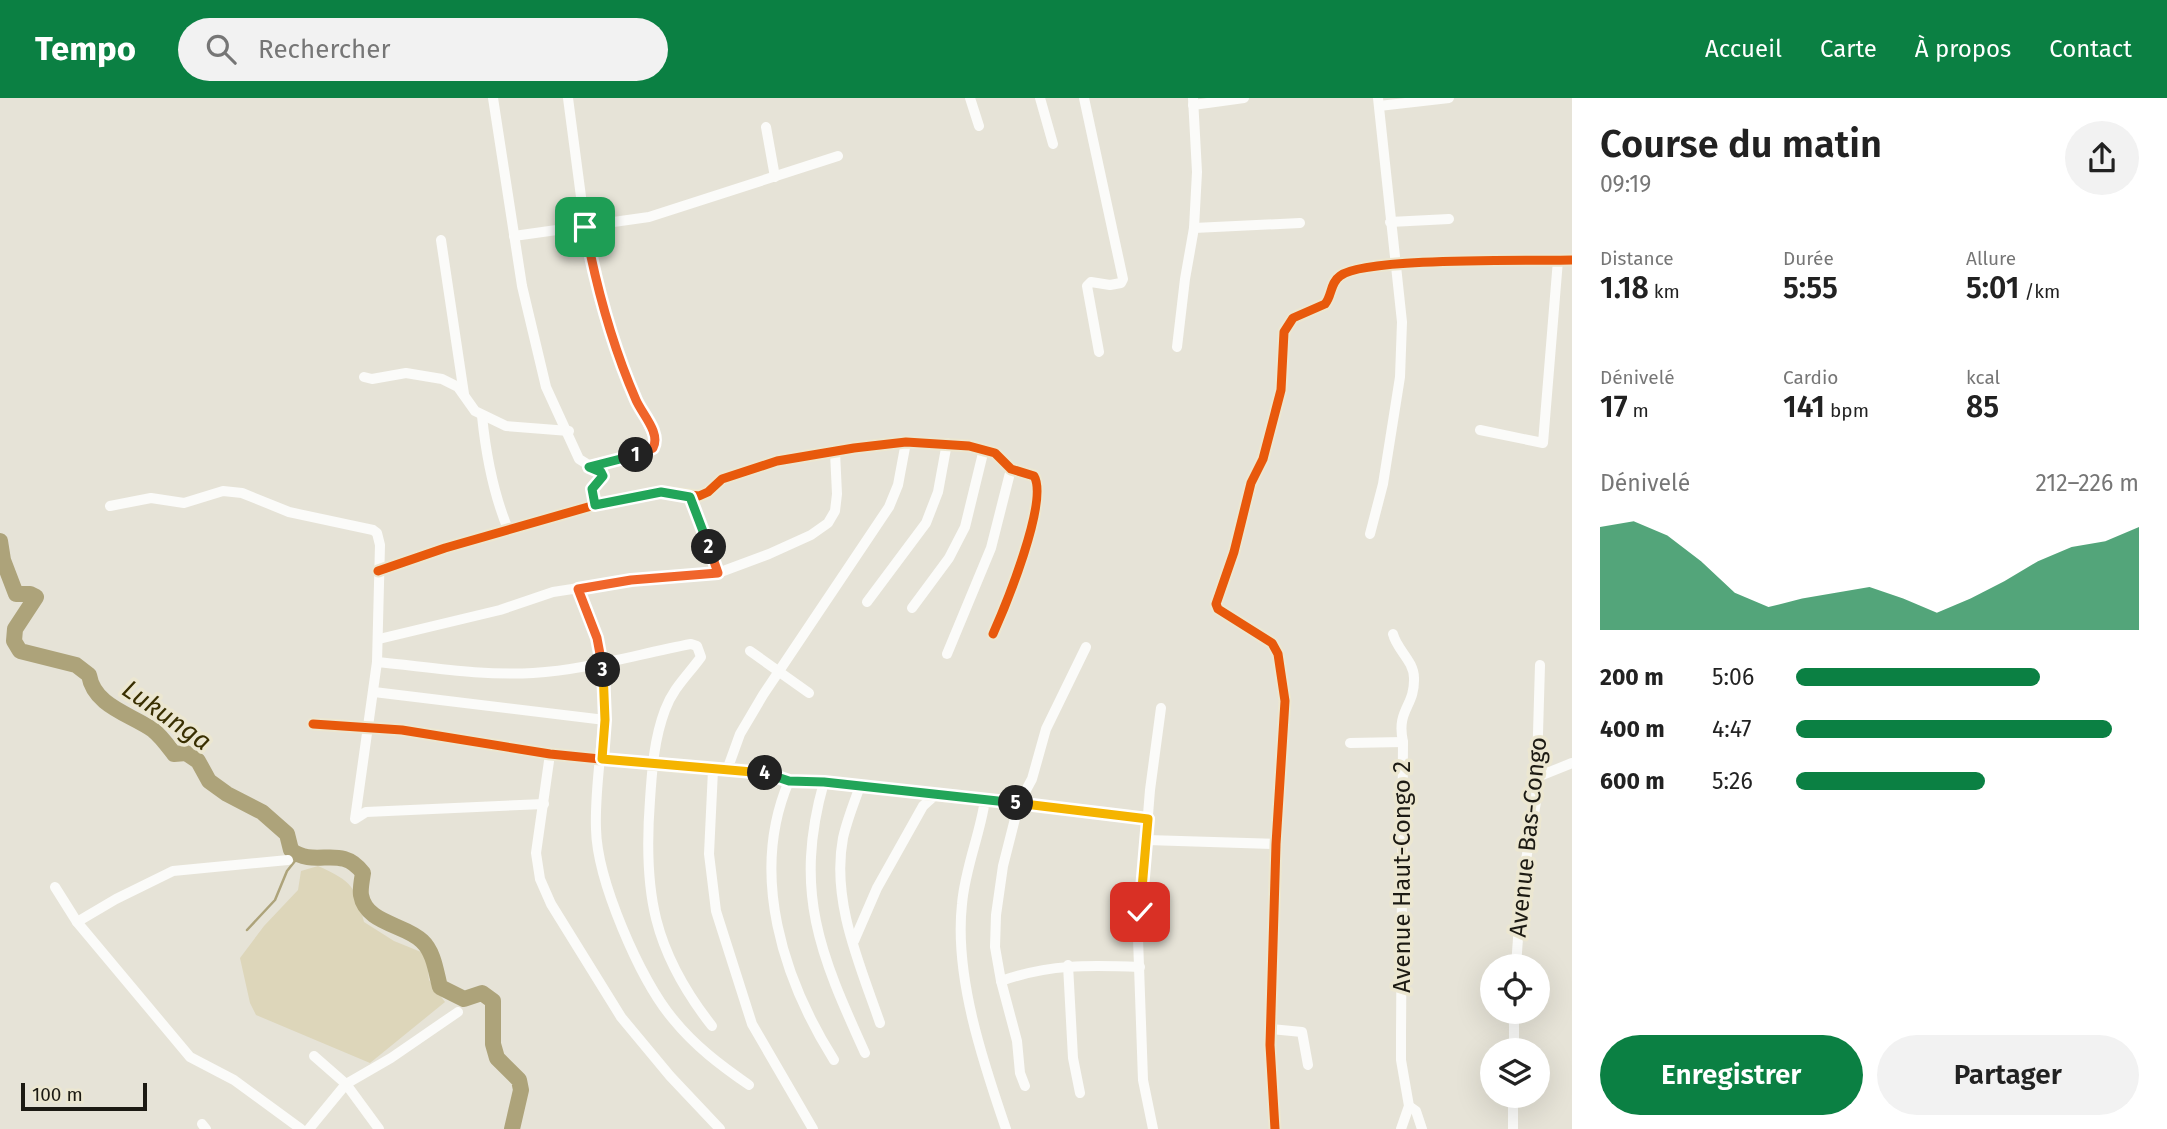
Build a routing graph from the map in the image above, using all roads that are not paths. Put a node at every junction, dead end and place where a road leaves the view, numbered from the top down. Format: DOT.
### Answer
graph roads {
  1 [pos="493,98"];
  2 [pos="568,98"];
  3 [pos="971,98"];
  4 [pos="1040,98"];
  5 [pos="1084,98"];
  6 [pos="1244,98"];
  7 [pos="1449,98"];
  8 [pos="1193,101"];
  9 [pos="1379,102"];
  10 [pos="979,125"];
  11 [pos="766,127"];
  12 [pos="1053,144"];
  13 [pos="838,156"];
  14 [pos="775,177"];
  15 [pos="1449,219"];
  16 [pos="1390,222"];
  17 [pos="1300,223"];
  18 [pos="585,227"];
  19 [pos="1194,228"];
  20 [pos="513,236"];
  21 [pos="441,240"];
  22 [pos="1558,260"];
  23 [pos="1572,260"];
  24 [pos="1395,264"];
  25 [pos="1177,347"];
  26 [pos="1099,352"];
  27 [pos="364,377"];
  28 [pos="464,394"];
  29 [pos="482,416"];
  30 [pos="1480,430"];
  31 [pos="569,431"];
  32 [pos="906,442"];
  33 [pos="947,443"];
  34 [pos="984,449"];
  35 [pos="835,452"];
  36 [pos="589,467"];
  37 [pos="1011,470"];
  38 [pos="690,497"];
  39 [pos="595,505"];
  40 [pos="110,506"];
  41 [pos="508,529"];
  42 [pos="1370,534"];
  43 [pos="378,571"];
  44 [pos="718,573"];
  45 [pos="578,589"];
  46 [pos="867,602"];
  47 [pos="912,607"];
  48 [pos="993,634"];
  49 [pos="1393,634"];
  50 [pos="379,639"];
  51 [pos="1086,647"];
  52 [pos="750,651"];
  53 [pos="947,654"];
  54 [pos="377,662"];
  55 [pos="603,663"];
  56 [pos="1540,665"];
  57 [pos="779,671"];
  58 [pos="374,692"];
  59 [pos="808,693"];
  60 [pos="1161,708"];
  61 [pos="605,720"];
  62 [pos="313,724"];
  63 [pos="369,727"];
  64 [pos="1403,741"];
  65 [pos="1350,743"];
  66 [pos="550,754"];
  67 [pos="602,759"];
  68 [pos="1572,763"];
  69 [pos="653,764"];
  70 [pos="713,770"];
  71 [pos="727,770"];
  72 [pos="1537,777"];
  73 [pos="789,781"];
  74 [pos="824,782"];
  75 [pos="860,786"];
  76 [pos="934,796"];
  77 [pos="985,800"];
  78 [pos="1019,803"];
  79 [pos="544,804"];
  80 [pos="1148,819"];
  81 [pos="1147,840"];
  82 [pos="1276,844"];
  83 [pos="288,860"];
  84 [pos="55,887"];
  85 [pos="77,922"];
  86 [pos="853,942"];
  87 [pos="1517,954"];
  88 [pos="1068,965"];
  89 [pos="1140,967"];
  90 [pos="1001,981"];
  91 [pos="458,1012"];
  92 [pos="880,1023"];
  93 [pos="712,1026"];
  94 [pos="1271,1029"];
  95 [pos="865,1053"];
  96 [pos="314,1056"];
  97 [pos="834,1060"];
  98 [pos="1308,1065"];
  99 [pos="346,1084"];
  100 [pos="749,1085"];
  101 [pos="1025,1086"];
  102 [pos="1080,1093"];
  103 [pos="1409,1106"];
  104 [pos="1513,1108"];
  105 [pos="301,1129"];
  106 [pos="309,1129"];
  107 [pos="379,1129"];
  108 [pos="720,1129"];
  109 [pos="813,1129"];
  110 [pos="1006,1129"];
  111 [pos="1153,1129"];
  112 [pos="1275,1129"];
  113 [pos="1401,1129"];
  114 [pos="1422,1129"];
  115 [pos="1513,1129"];
  1 -- 20 [label="street"];
  2 -- 18 [label="street"];
  3 -- 10 [label="street"];
  4 -- 12 [label="street"];
  5 -- 26 [label="street"];
  6 -- 8 [label="street"];
  7 -- 9 [label="street"];
  8 -- 19 [label="street"];
  9 -- 16 [label="street"];
  11 -- 14 [label="street"];
  13 -- 14 [label="street"];
  14 -- 18 [label="street"];
  15 -- 16 [label="street"];
  16 -- 24 [label="street"];
  17 -- 19 [label="street"];
  18 -- 20 [label="street"];
  18 -- 36 [label="street"];
  19 -- 25 [label="street"];
  20 -- 31 [label="street"];
  21 -- 28 [label="street"];
  22 -- 23 [label="street"];
  22 -- 24 [label="street"];
  22 -- 30 [label="street"];
  24 -- 42 [label="street"];
  24 -- 82 [label="street"];
  27 -- 28 [label="street"];
  28 -- 29 [label="street"];
  29 -- 31 [label="street"];
  29 -- 41 [label="street"];
  31 -- 36 [label="street"];
  32 -- 33 [label="street"];
  32 -- 35 [label="street"];
  32 -- 57 [label="street"];
  33 -- 34 [label="street"];
  33 -- 46 [label="street"];
  34 -- 37 [label="street"];
  34 -- 47 [label="street"];
  35 -- 38 [label="street"];
  35 -- 44 [label="street"];
  36 -- 39 [label="street"];
  37 -- 48 [label="street"];
  37 -- 53 [label="street"];
  38 -- 39 [label="street"];
  38 -- 44 [label="street"];
  39 -- 41 [label="street"];
  40 -- 43 [label="street"];
  41 -- 43 [label="street"];
  43 -- 50 [label="street"];
  44 -- 45 [label="street"];
  45 -- 50 [label="street"];
  45 -- 55 [label="street"];
  49 -- 64 [label="street, Avenue Haut-Congo 2"];
  50 -- 54 [label="street"];
  51 -- 78 [label="street"];
  52 -- 57 [label="street"];
  54 -- 55 [label="street"];
  54 -- 58 [label="street"];
  55 -- 61 [label="street"];
  55 -- 69 [label="street"];
  56 -- 72 [label="street, Avenue Bas-Congo"];
  57 -- 59 [label="street"];
  57 -- 71 [label="street"];
  58 -- 61 [label="street"];
  58 -- 63 [label="street"];
  60 -- 80 [label="street"];
  61 -- 67 [label="street"];
  62 -- 63 [label="street"];
  63 -- 66 [label="street"];
  63 -- 79 [label="street"];
  64 -- 65 [label="street"];
  64 -- 103 [label="street, Avenue Haut-Congo 2"];
  66 -- 67 [label="street"];
  66 -- 79 [label="street"];
  67 -- 69 [label="street"];
  67 -- 100 [label="street"];
  68 -- 72 [label="street"];
  69 -- 70 [label="street"];
  69 -- 93 [label="street"];
  70 -- 71 [label="street"];
  70 -- 109 [label="street"];
  71 -- 73 [label="street"];
  72 -- 87 [label="street, Avenue Bas-Congo"];
  73 -- 74 [label="street"];
  73 -- 97 [label="street"];
  74 -- 75 [label="street"];
  74 -- 95 [label="street"];
  75 -- 76 [label="street"];
  75 -- 86 [label="street"];
  76 -- 77 [label="street"];
  76 -- 86 [label="street"];
  77 -- 78 [label="street"];
  77 -- 110 [label="street"];
  78 -- 80 [label="street"];
  78 -- 90 [label="street"];
  79 -- 108 [label="street"];
  80 -- 81 [label="street"];
  81 -- 82 [label="street"];
  81 -- 89 [label="street"];
  82 -- 94 [label="street"];
  83 -- 85 [label="street"];
  84 -- 85 [label="street"];
  85 -- 105 [label="street"];
  86 -- 92 [label="street"];
  88 -- 89 [label="street"];
  88 -- 90 [label="street"];
  88 -- 102 [label="street"];
  89 -- 111 [label="street"];
  90 -- 101 [label="street"];
  91 -- 99 [label="street"];
  94 -- 98 [label="street"];
  94 -- 112 [label="street"];
  96 -- 99 [label="street"];
  99 -- 106 [label="street"];
  99 -- 107 [label="street"];
  103 -- 113 [label="street, Avenue Haut-Congo 2"];
  103 -- 114 [label="street"];
  104 -- 115 [label="street"];
}
